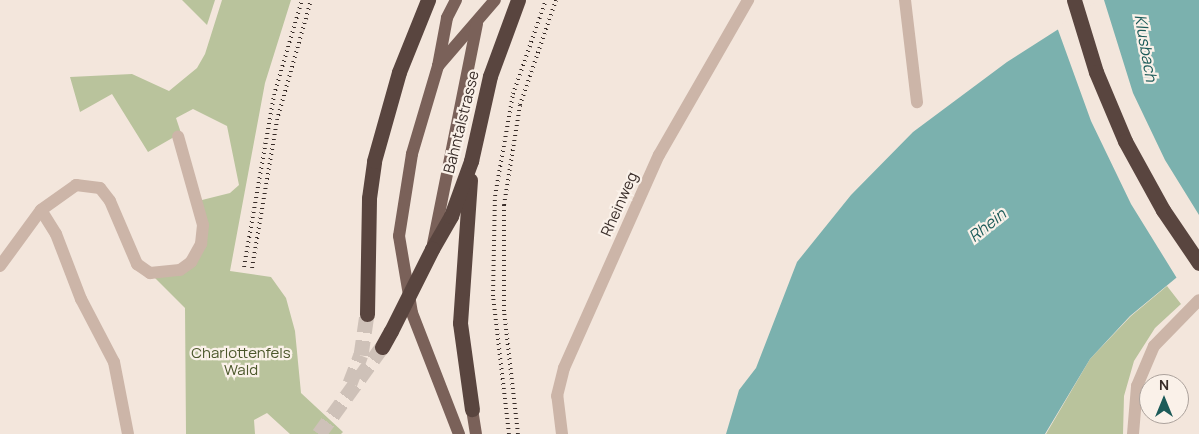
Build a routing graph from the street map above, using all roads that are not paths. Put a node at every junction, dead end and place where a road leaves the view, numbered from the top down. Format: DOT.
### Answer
graph roads {
  1 [pos="428,0"];
  2 [pos="456,0"];
  3 [pos="495,0"];
  4 [pos="518,0"];
  5 [pos="748,0"];
  6 [pos="905,0"];
  7 [pos="1074,0"];
  8 [pos="476,23"];
  9 [pos="438,66"];
  10 [pos="917,102"];
  11 [pos="178,136"];
  12 [pos="471,161"];
  13 [pos="41,210"];
  14 [pos="432,249"];
  15 [pos="1199,263"];
  16 [pos="0,266"];
  17 [pos="1199,300"];
  18 [pos="367,314"];
  19 [pos="382,347"];
  20 [pos="472,409"];
  21 [pos="128,434"];
  22 [pos="459,434"];
  23 [pos="476,434"];
  24 [pos="562,434"];
  25 [pos="1133,434"];
  1 -- 18 [label="highway"];
  2 -- 9 [label="main road"];
  3 -- 8 [label="main road"];
  4 -- 12 [label="highway, Bahntalstrasse"];
  5 -- 24 [label="street, Rheinweg"];
  6 -- 10 [label="street"];
  7 -- 15 [label="highway"];
  8 -- 9 [label="main road"];
  8 -- 14 [label="main road"];
  9 -- 22 [label="main road"];
  11 -- 13 [label="street"];
  12 -- 14 [label="highway, Bahntalstrasse"];
  12 -- 20 [label="highway"];
  13 -- 16 [label="street"];
  13 -- 21 [label="street"];
  14 -- 19 [label="highway, Bahntalstrasse, bridge"];
  17 -- 25 [label="street"];
  20 -- 23 [label="main road"];
}
